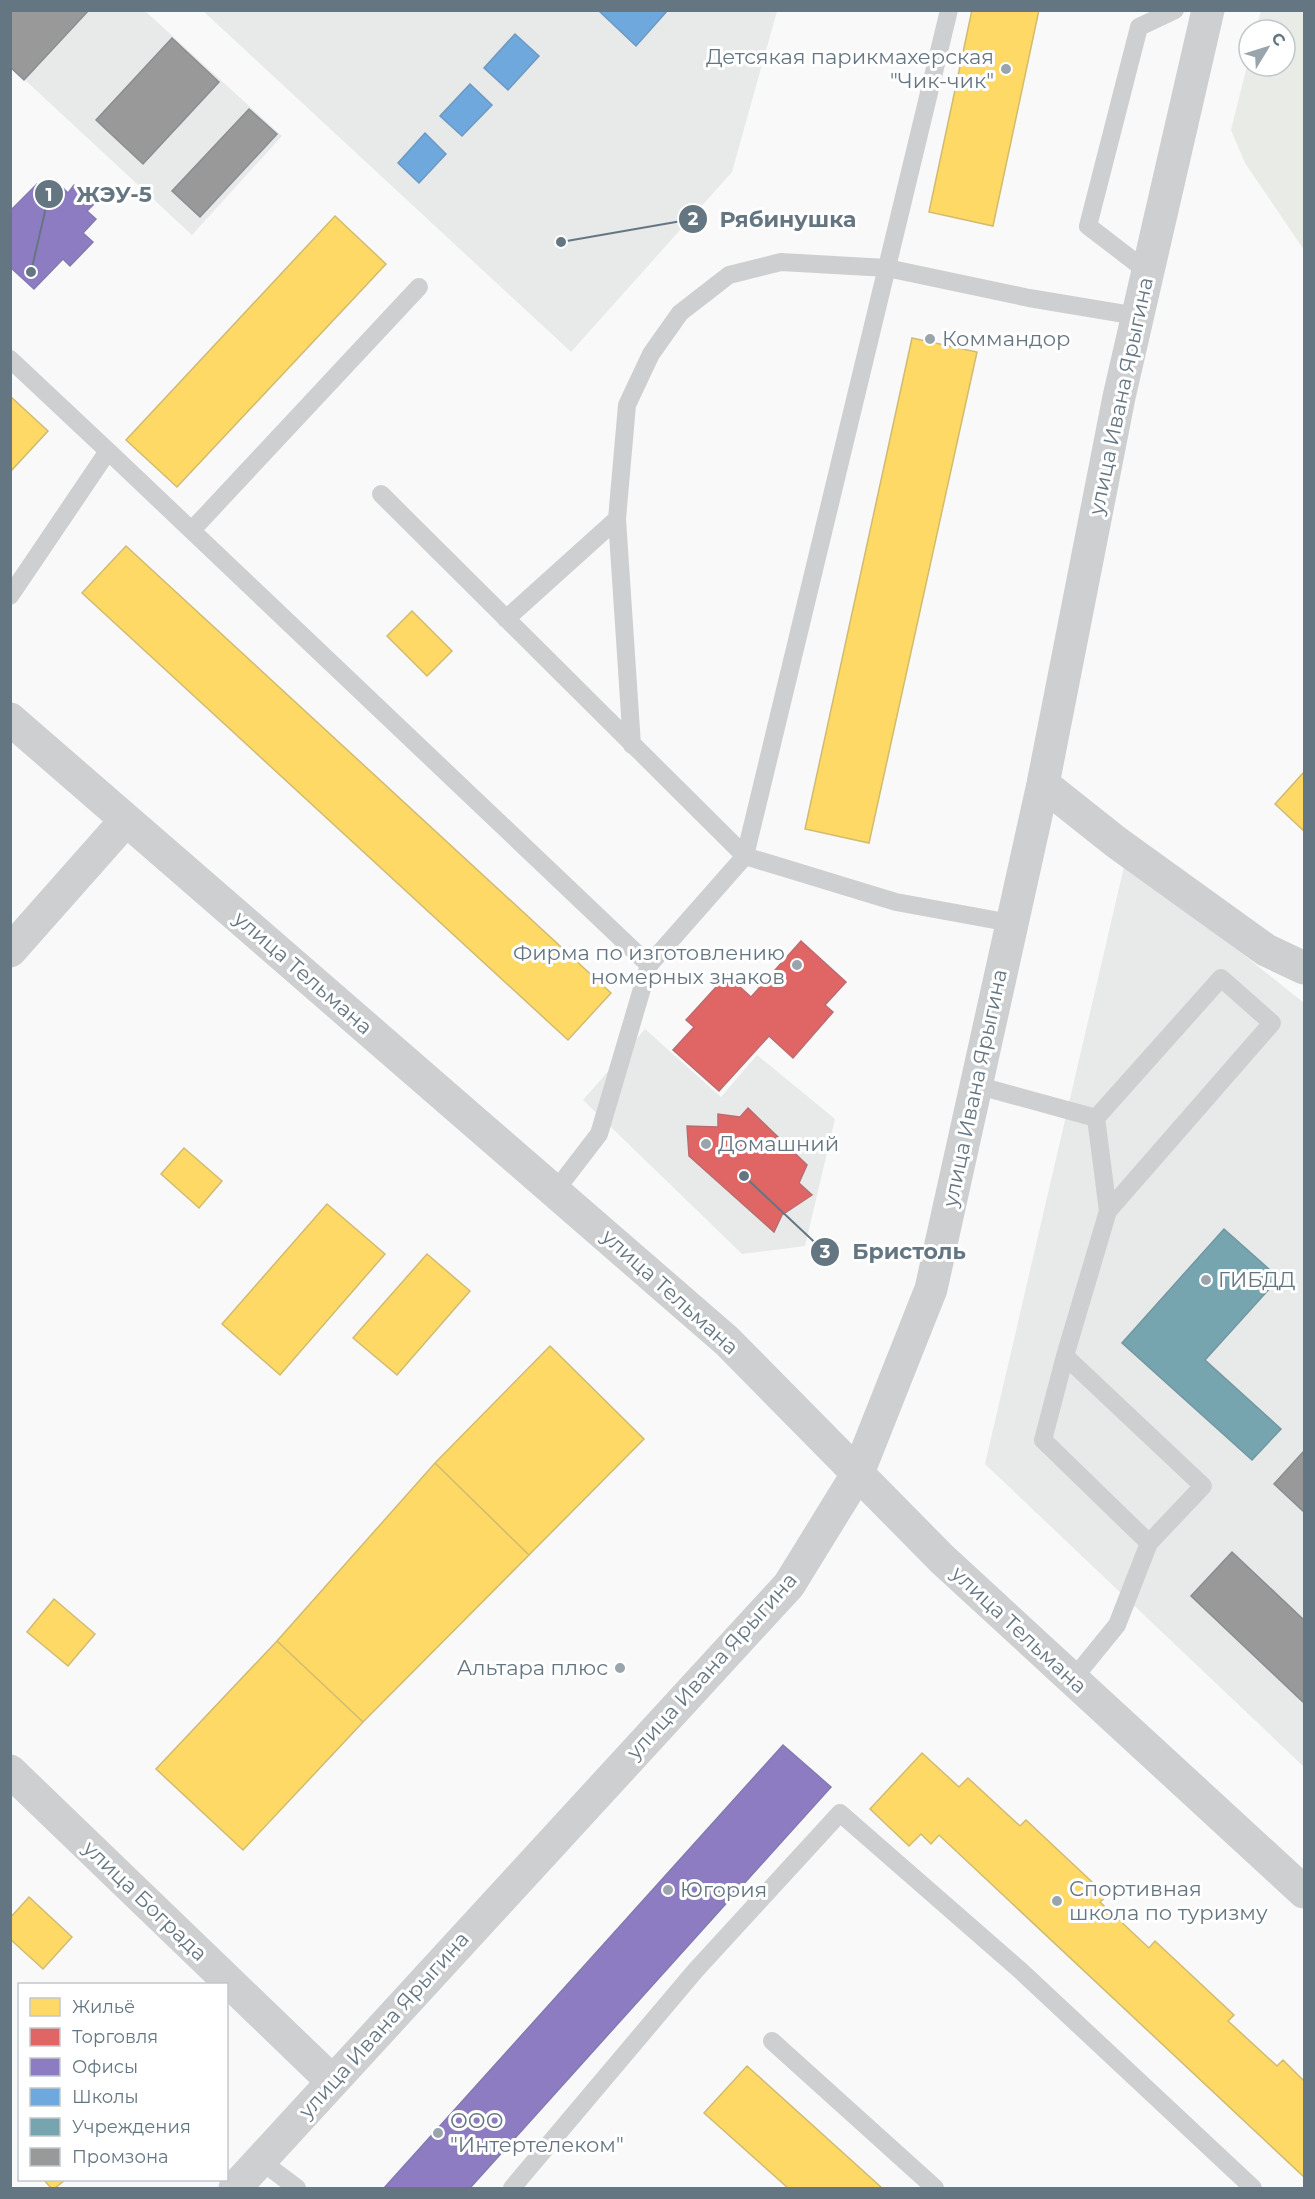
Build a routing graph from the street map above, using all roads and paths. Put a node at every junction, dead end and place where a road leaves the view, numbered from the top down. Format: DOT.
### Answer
graph roads {
  1 [pos="949,10"];
  2 [pos="1175,10"];
  3 [pos="1208,10"];
  4 [pos="887,268"];
  5 [pos="1148,272"];
  6 [pos="419,287"];
  7 [pos="1137,316"];
  8 [pos="10,359"];
  9 [pos="108,451"];
  10 [pos="381,494"];
  11 [pos="617,519"];
  12 [pos="192,530"];
  13 [pos="10,596"];
  14 [pos="506,619"];
  15 [pos="10,719"];
  16 [pos="632,745"];
  17 [pos="1043,784"];
  18 [pos="126,820"];
  19 [pos="745,856"];
  20 [pos="1011,923"];
  21 [pos="10,951"];
  22 [pos="650,965"];
  23 [pos="1305,968"];
  24 [pos="976,1085"];
  25 [pos="1096,1118"];
  26 [pos="556,1191"];
  27 [pos="1108,1211"];
  28 [pos="1065,1356"];
  29 [pos="858,1473"];
  30 [pos="1149,1543"];
  31 [pos="1073,1679"];
  32 [pos="10,1771"];
  33 [pos="1305,1892"];
  34 [pos="772,2041"];
  35 [pos="332,2081"];
  36 [pos="261,2161"];
  37 [pos="235,2188"];
  38 [pos="297,2188"];
  39 [pos="512,2188"];
  40 [pos="935,2188"];
  41 [pos="1253,2188"];
  1 -- 4 [label="lane"];
  2 -- 5 [label="lane"];
  3 -- 5 [label="street, улица Ивана Ярыгина"];
  4 -- 7 [label="lane"];
  4 -- 11 [label="lane"];
  4 -- 19 [label="lane"];
  5 -- 7 [label="street, улица Ивана Ярыгина"];
  6 -- 12 [label="lane"];
  7 -- 17 [label="street, улица Ивана Ярыгина"];
  8 -- 9 [label="lane"];
  9 -- 12 [label="lane"];
  9 -- 13 [label="lane"];
  10 -- 14 [label="lane"];
  11 -- 14 [label="lane"];
  11 -- 16 [label="lane"];
  12 -- 22 [label="lane"];
  14 -- 16 [label="lane"];
  15 -- 18 [label="street, улица Тельмана"];
  16 -- 19 [label="lane"];
  17 -- 20 [label="street, улица Ивана Ярыгина"];
  17 -- 23 [label="street"];
  18 -- 21 [label="street"];
  18 -- 26 [label="street, улица Тельмана"];
  19 -- 20 [label="lane"];
  19 -- 22 [label="lane"];
  20 -- 24 [label="street, улица Ивана Ярыгина"];
  22 -- 26 [label="lane"];
  24 -- 25 [label="lane"];
  24 -- 29 [label="street, улица Ивана Ярыгина"];
  25 -- 27 [label="lane"];
  25 -- 27 [label="lane"];
  26 -- 29 [label="street, улица Тельмана"];
  27 -- 28 [label="lane"];
  28 -- 30 [label="lane"];
  28 -- 30 [label="lane"];
  29 -- 31 [label="street, улица Тельмана"];
  29 -- 35 [label="street, улица Ивана Ярыгина"];
  30 -- 31 [label="lane"];
  31 -- 33 [label="street, улица Тельмана"];
  32 -- 35 [label="street, улица Бограда"];
  34 -- 40 [label="lane"];
  35 -- 36 [label="street, улица Ивана Ярыгина"];
  36 -- 37 [label="street, улица Ивана Ярыгина"];
  36 -- 38 [label="lane"];
  39 -- 41 [label="lane"];
}
